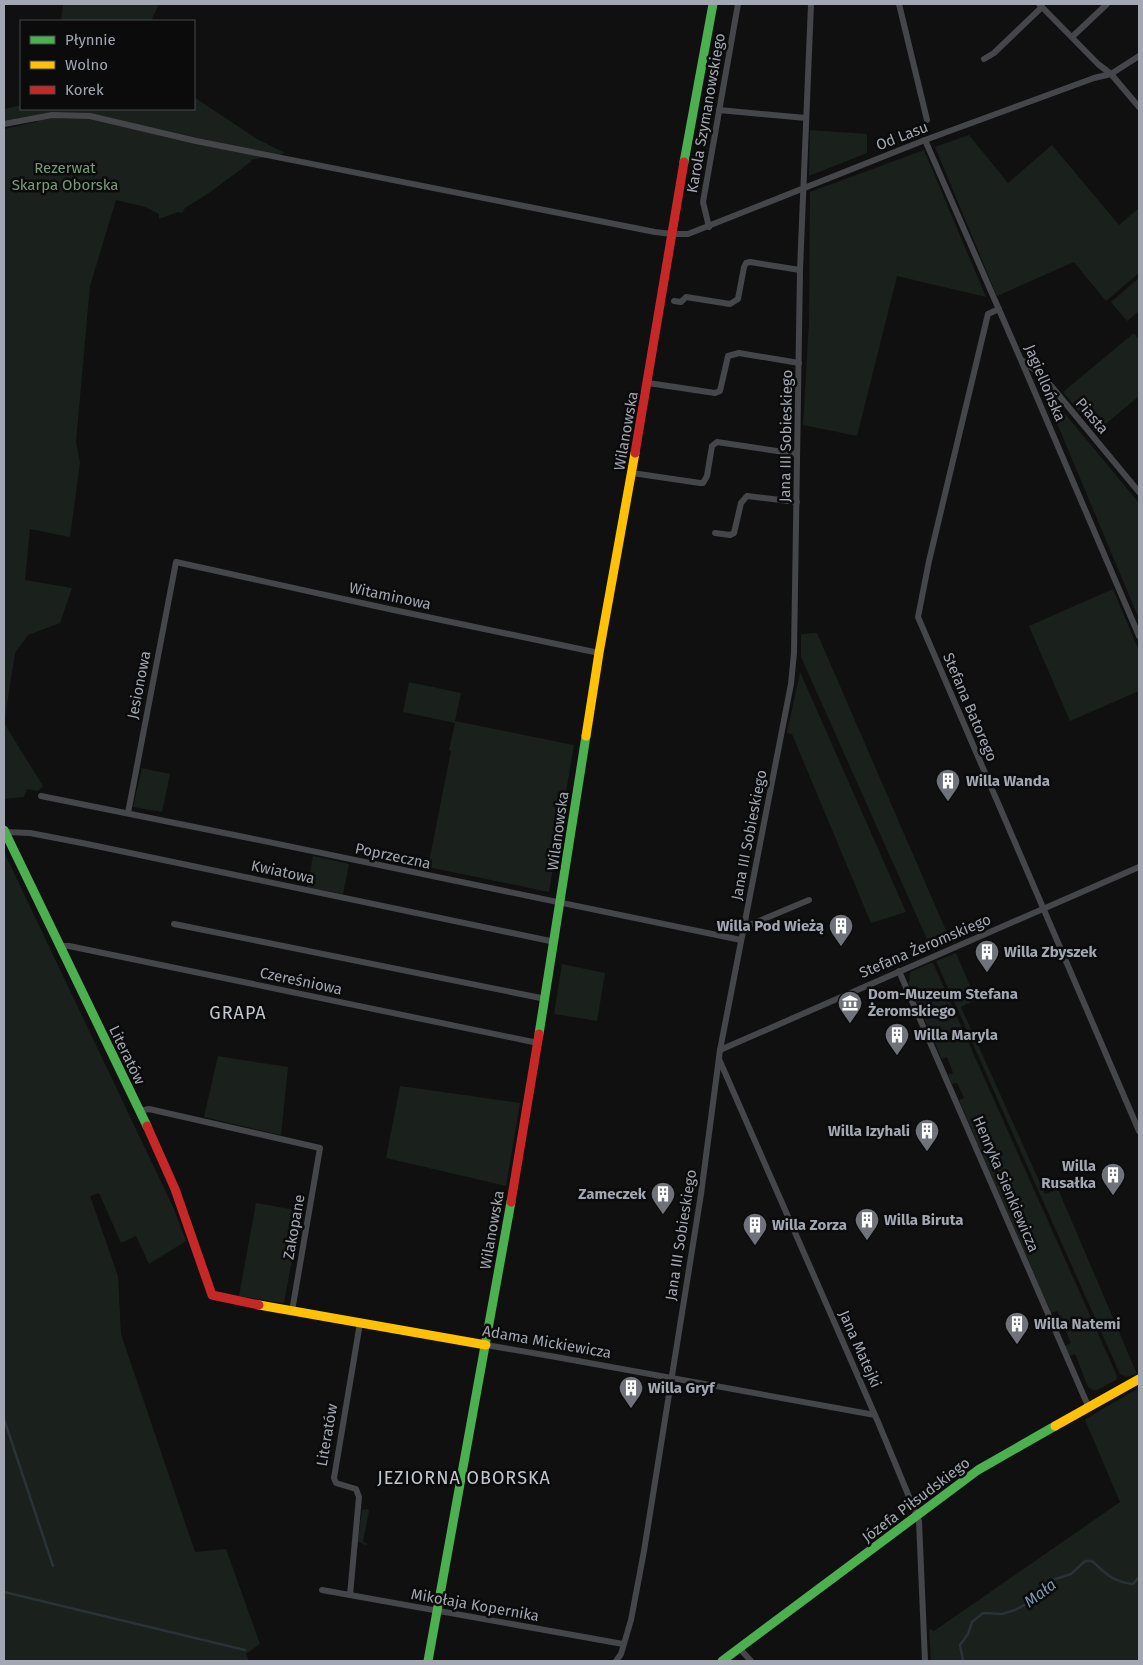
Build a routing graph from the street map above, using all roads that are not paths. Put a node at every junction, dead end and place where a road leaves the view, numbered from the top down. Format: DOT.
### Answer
graph roads {
  1 [pos="713,4"];
  2 [pos="738,4"];
  3 [pos="811,4"];
  4 [pos="899,4"];
  5 [pos="1106,4"];
  6 [pos="1040,5"];
  7 [pos="1072,37"];
  8 [pos="1139,56"];
  9 [pos="984,59"];
  10 [pos="1111,74"];
  11 [pos="1139,107"];
  12 [pos="719,110"];
  13 [pos="806,118"];
  14 [pos="927,120"];
  15 [pos="4,124"];
  16 [pos="925,140"];
  17 [pos="803,188"];
  18 [pos="709,226"];
  19 [pos="672,234"];
  20 [pos="800,270"];
  21 [pos="674,302"];
  22 [pos="999,309"];
  23 [pos="1021,360"];
  24 [pos="799,363"];
  25 [pos="648,383"];
  26 [pos="798,454"];
  27 [pos="632,473"];
  28 [pos="1139,492"];
  29 [pos="797,502"];
  30 [pos="715,533"];
  31 [pos="176,562"];
  32 [pos="1139,636"];
  33 [pos="599,653"];
  34 [pos="41,796"];
  35 [pos="128,814"];
  36 [pos="4,831"];
  37 [pos="1139,867"];
  38 [pos="809,900"];
  39 [pos="561,904"];
  40 [pos="1042,909"];
  41 [pos="174,924"];
  42 [pos="743,926"];
  43 [pos="741,940"];
  44 [pos="555,942"];
  45 [pos="59,946"];
  46 [pos="899,970"];
  47 [pos="546,999"];
  48 [pos="538,1042"];
  49 [pos="720,1050"];
  50 [pos="719,1059"];
  51 [pos="139,1111"];
  52 [pos="1139,1131"];
  53 [pos="214,1296"];
  54 [pos="292,1311"];
  55 [pos="360,1323"];
  56 [pos="486,1345"];
  57 [pos="671,1378"];
  58 [pos="1139,1379"];
  59 [pos="1088,1408"];
  60 [pos="875,1415"];
  61 [pos="917,1516"];
  62 [pos="322,1590"];
  63 [pos="350,1595"];
  64 [pos="438,1611"];
  65 [pos="623,1644"];
  66 [pos="740,1649"];
  67 [pos="428,1661"];
  68 [pos="616,1661"];
  69 [pos="722,1661"];
  70 [pos="750,1661"];
  71 [pos="925,1661"];
  1 -- 19 [label="main road, Wilanowska"];
  2 -- 12 [label="street, Karola Szymanowskiego"];
  3 -- 13 [label="street, Jana III Sobieskiego"];
  4 -- 14 [label="street"];
  5 -- 7 [label="street"];
  6 -- 7 [label="street"];
  6 -- 9 [label="street"];
  7 -- 10 [label="street"];
  8 -- 10 [label="street, Od Lasu"];
  10 -- 11 [label="street"];
  10 -- 16 [label="street, Od Lasu"];
  12 -- 13 [label="street"];
  12 -- 18 [label="street, Karola Szymanowskiego"];
  13 -- 17 [label="street, Jana III Sobieskiego"];
  15 -- 19 [label="street, Od Lasu"];
  16 -- 17 [label="street, Od Lasu"];
  16 -- 22 [label="street, Jagiellońska"];
  17 -- 18 [label="street, Od Lasu"];
  17 -- 20 [label="street, Jana III Sobieskiego"];
  18 -- 19 [label="street, Od Lasu"];
  19 -- 25 [label="main road, Wilanowska"];
  20 -- 21 [label="street"];
  20 -- 24 [label="street, Jana III Sobieskiego"];
  22 -- 23 [label="street, Jagiellońska"];
  22 -- 40 [label="street, Stefana Batorego"];
  23 -- 28 [label="street, Piasta"];
  23 -- 32 [label="street, Jagiellońska"];
  24 -- 25 [label="street"];
  24 -- 26 [label="street, Jana III Sobieskiego"];
  25 -- 27 [label="main road, Wilanowska"];
  26 -- 27 [label="street"];
  26 -- 29 [label="street, Jana III Sobieskiego"];
  27 -- 33 [label="main road, Wilanowska"];
  29 -- 30 [label="street"];
  29 -- 42 [label="street, Jana III Sobieskiego"];
  31 -- 33 [label="street, Witaminowa"];
  31 -- 35 [label="street, Jesionowa"];
  33 -- 39 [label="main road, Wilanowska"];
  34 -- 35 [label="street, Poprzeczna"];
  35 -- 39 [label="street, Poprzeczna"];
  36 -- 44 [label="street, Kwiatowa"];
  36 -- 45 [label="main road, Literatów"];
  37 -- 40 [label="street, Stefana Żeromskiego"];
  38 -- 42 [label="street"];
  39 -- 43 [label="street, Poprzeczna"];
  39 -- 44 [label="main road, Wilanowska"];
  40 -- 46 [label="street, Stefana Żeromskiego"];
  40 -- 52 [label="street, Stefana Batorego"];
  41 -- 47 [label="street"];
  42 -- 43 [label="street, Jana III Sobieskiego"];
  43 -- 49 [label="street, Jana III Sobieskiego"];
  44 -- 47 [label="main road, Wilanowska"];
  45 -- 48 [label="street, Czereśniowa"];
  45 -- 51 [label="main road, Literatów"];
  46 -- 49 [label="street, Stefana Żeromskiego"];
  46 -- 59 [label="street, Henryka Sienkiewicza"];
  47 -- 48 [label="main road, Wilanowska"];
  48 -- 56 [label="main road, Wilanowska"];
  49 -- 50 [label="street, Jana III Sobieskiego"];
  50 -- 57 [label="street, Jana III Sobieskiego"];
  50 -- 60 [label="street, Jana Matejki"];
  51 -- 53 [label="main road, Literatów"];
  51 -- 54 [label="street, Zakopane"];
  53 -- 54 [label="main road, Adama Mickiewicza"];
  54 -- 55 [label="main road, Adama Mickiewicza"];
  55 -- 56 [label="main road, Adama Mickiewicza"];
  55 -- 63 [label="street, Literatów"];
  56 -- 57 [label="street, Adama Mickiewicza"];
  56 -- 64 [label="main road, Wilanowska"];
  57 -- 60 [label="street, Adama Mickiewicza"];
  57 -- 65 [label="street, Jana III Sobieskiego"];
  58 -- 59 [label="main road, Józefa Piłsudskiego"];
  59 -- 61 [label="main road, Józefa Piłsudskiego"];
  60 -- 61 [label="street, Jana Matejki"];
  61 -- 66 [label="main road, Józefa Piłsudskiego"];
  61 -- 71 [label="street, Jana Matejki"];
  62 -- 63 [label="street, Mikołaja Kopernika"];
  63 -- 64 [label="street, Mikołaja Kopernika"];
  64 -- 65 [label="street, Mikołaja Kopernika"];
  64 -- 67 [label="main road, Wilanowska"];
  65 -- 68 [label="street, Jana III Sobieskiego"];
  66 -- 69 [label="main road, Józefa Piłsudskiego"];
  66 -- 70 [label="street"];
}
